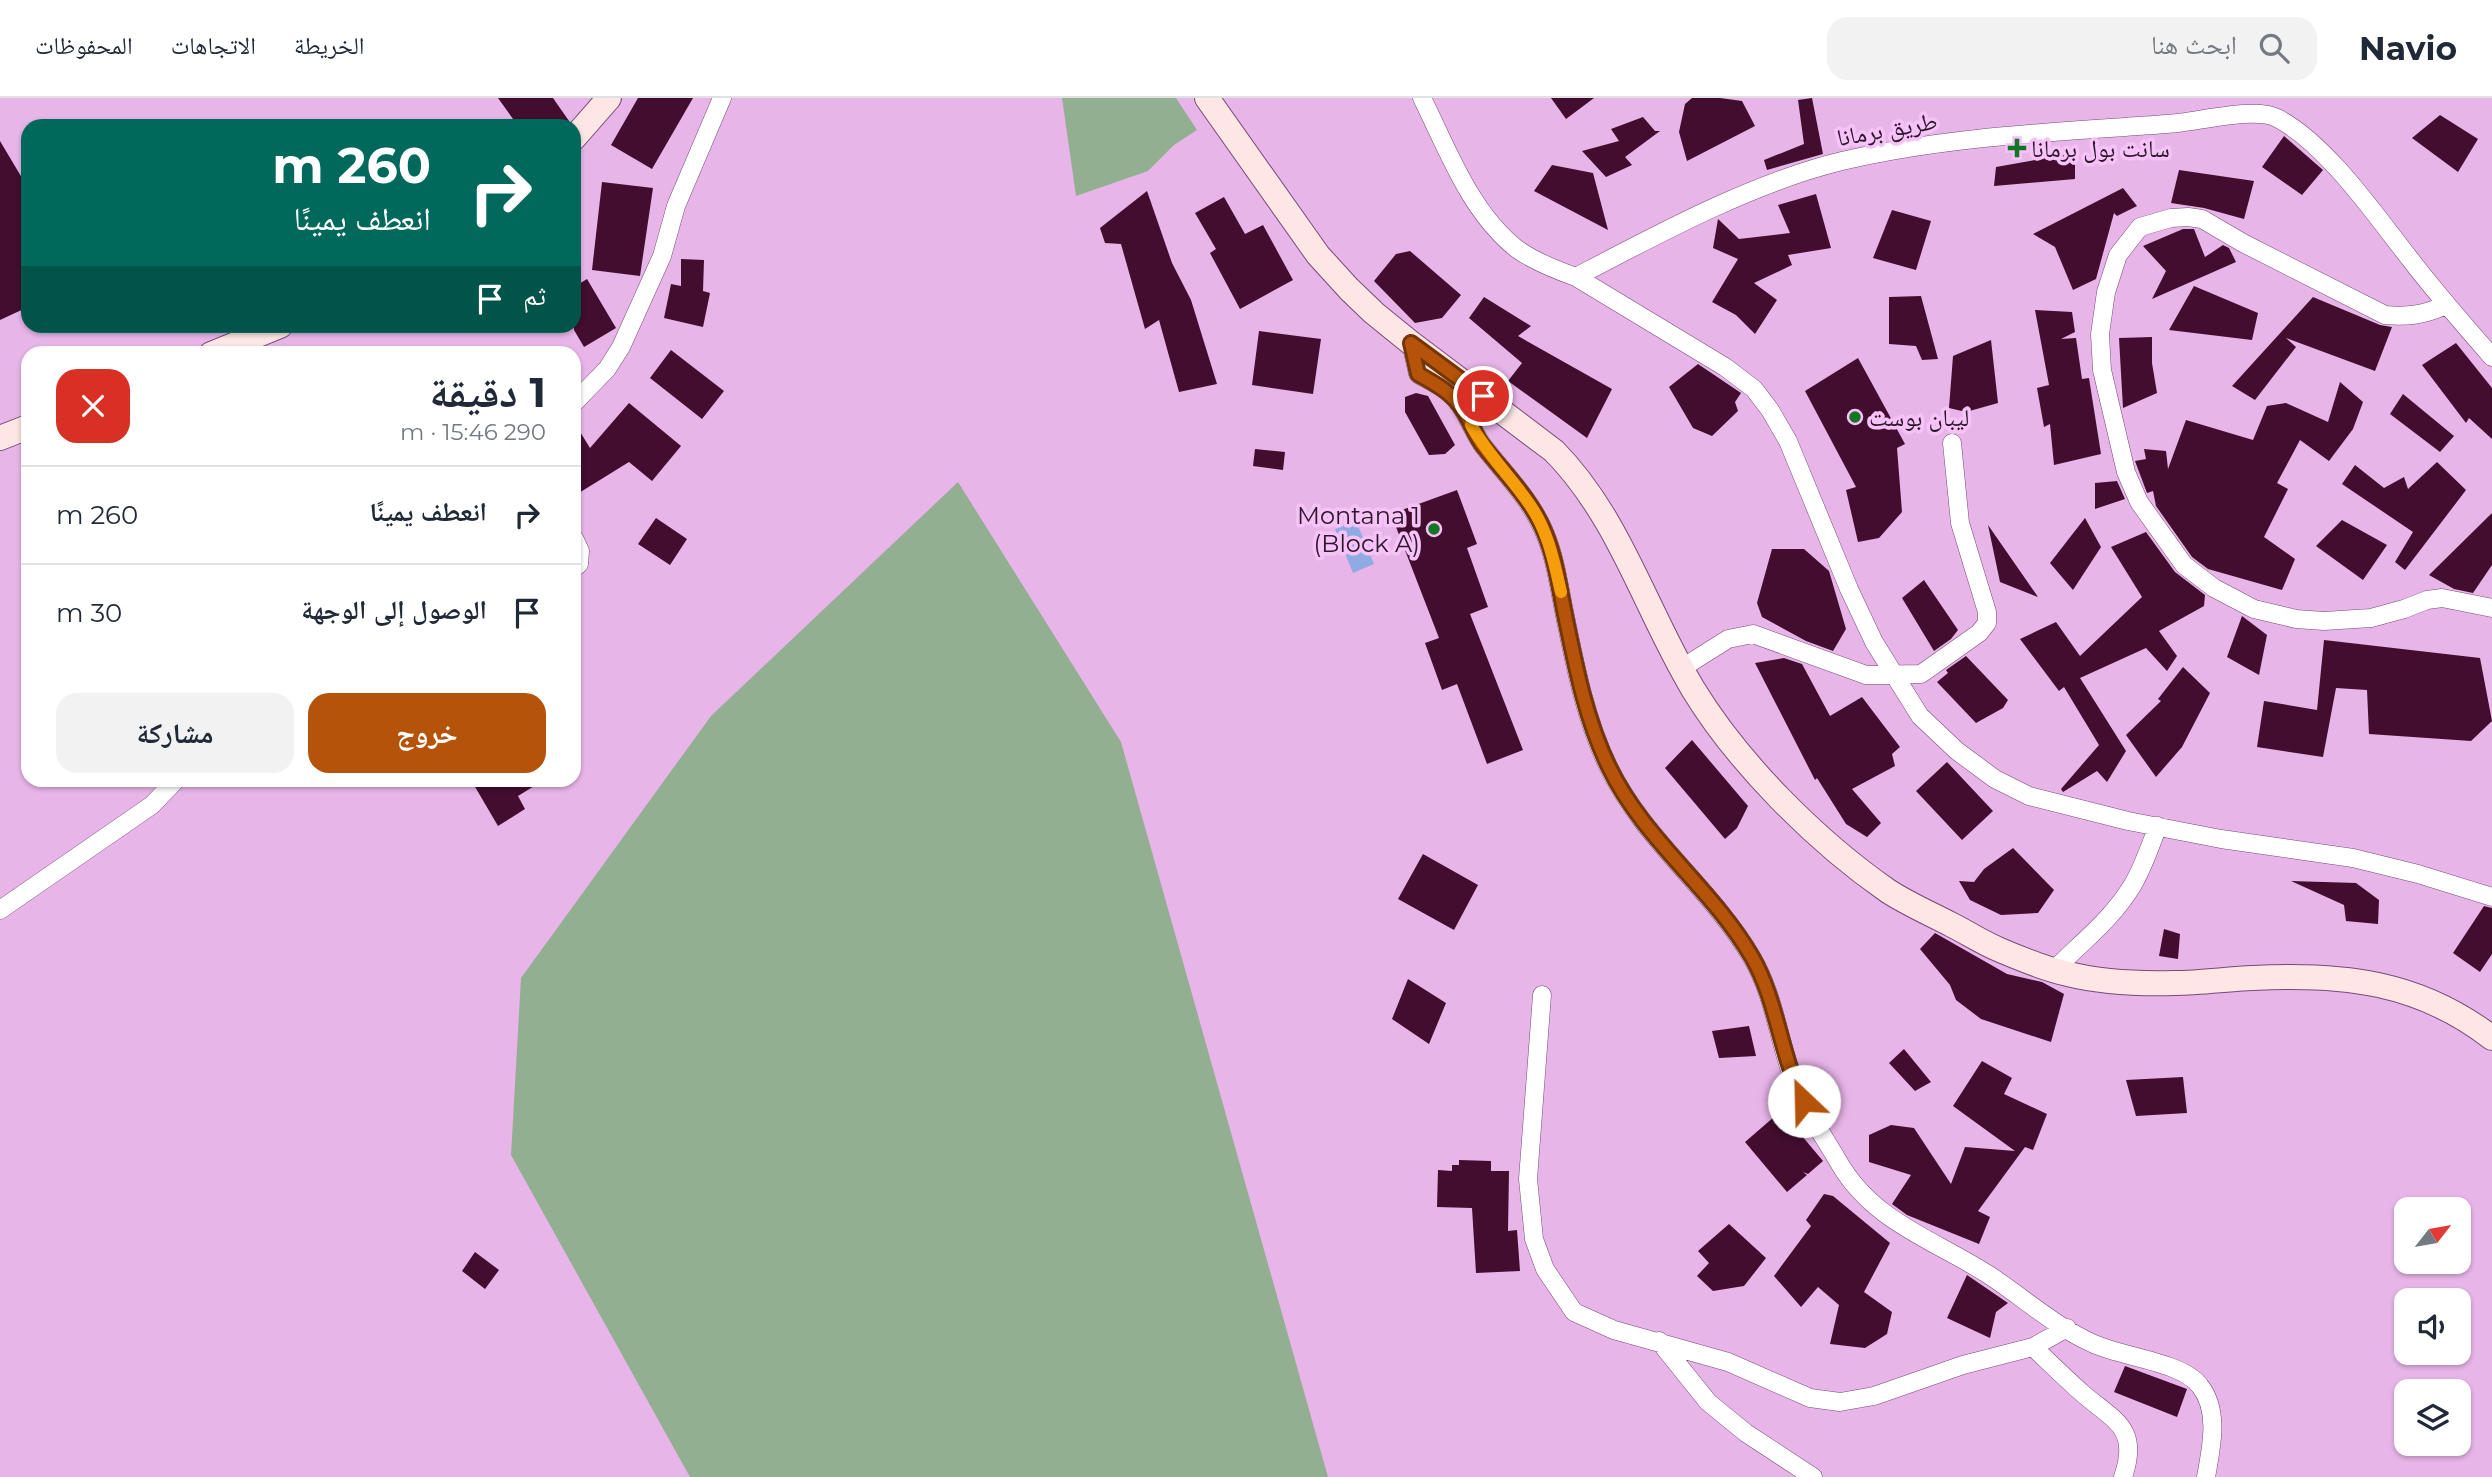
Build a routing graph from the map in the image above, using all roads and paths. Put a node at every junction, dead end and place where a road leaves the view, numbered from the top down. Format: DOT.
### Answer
graph roads {
  1 [pos="609,98"];
  2 [pos="722,98"];
  3 [pos="1206,98"];
  4 [pos="1422,98"];
  5 [pos="581,130"];
  6 [pos="1576,277"];
  7 [pos="2446,305"];
  8 [pos="263,333"];
  9 [pos="1411,343"];
  10 [pos="231,346"];
  11 [pos="2492,356"];
  12 [pos="581,396"];
  13 [pos="21,430"];
  14 [pos="0,438"];
  15 [pos="1952,443"];
  16 [pos="2492,608"];
  17 [pos="1682,668"];
  18 [pos="1895,676"];
  19 [pos="169,787"];
  20 [pos="2158,826"];
  21 [pos="2492,897"];
  22 [pos="0,910"];
  23 [pos="2054,970"];
  24 [pos="1542,995"];
  25 [pos="2492,1038"];
  26 [pos="2067,1328"];
  27 [pos="1659,1341"];
  28 [pos="2033,1347"];
  29 [pos="1813,1477"];
  30 [pos="2123,1477"];
  31 [pos="2206,1477"];
  1 -- 5 [label="main road"];
  2 -- 12 [label="street"];
  3 -- 9 [label="main road"];
  4 -- 6 [label="street"];
  6 -- 7 [label="street, طريق برمانا"];
  6 -- 18 [label="street"];
  7 -- 11 [label="street, طريق برمانا"];
  7 -- 16 [label="street"];
  8 -- 10 [label="main road"];
  9 -- 17 [label="main road"];
  9 -- 26 [label="street"];
  13 -- 14 [label="main road"];
  15 -- 18 [label="street"];
  17 -- 18 [label="street"];
  17 -- 23 [label="main road"];
  18 -- 20 [label="street"];
  19 -- 22 [label="street"];
  20 -- 21 [label="street"];
  20 -- 23 [label="street"];
  23 -- 25 [label="main road"];
  24 -- 27 [label="street"];
  26 -- 28 [label="street"];
  26 -- 31 [label="street"];
  27 -- 28 [label="street"];
  27 -- 29 [label="street"];
  28 -- 30 [label="street"];
}
